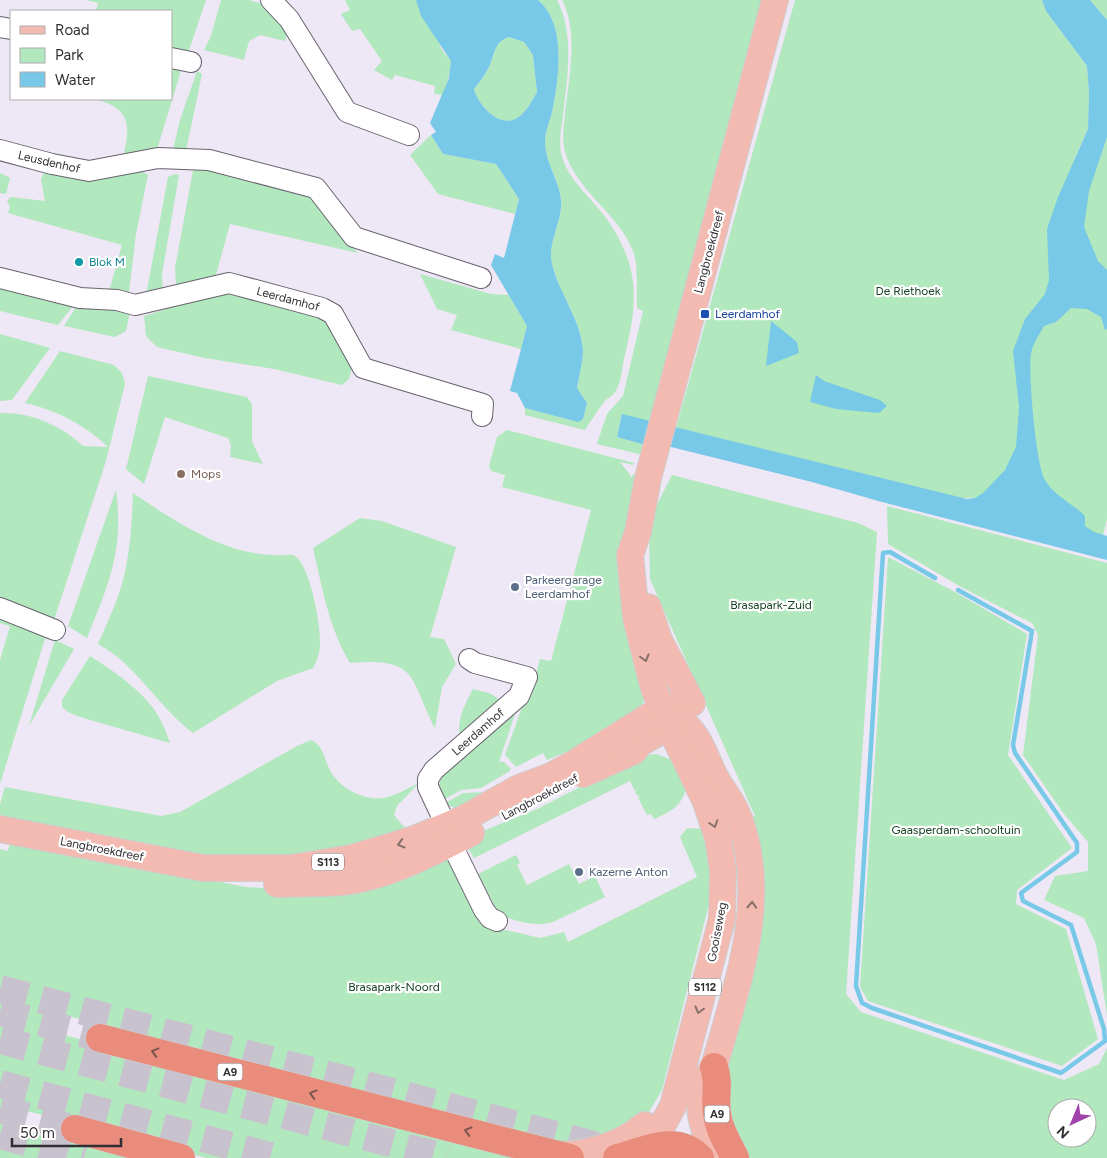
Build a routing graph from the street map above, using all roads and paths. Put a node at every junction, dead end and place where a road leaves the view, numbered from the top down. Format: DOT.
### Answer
graph roads {
  1 [pos="271,0"];
  2 [pos="775,0"];
  3 [pos="172,58"];
  4 [pos="191,62"];
  5 [pos="409,135"];
  6 [pos="0,150"];
  7 [pos="0,278"];
  8 [pos="481,278"];
  9 [pos="482,416"];
  10 [pos="638,532"];
  11 [pos="0,608"];
  12 [pos="54,630"];
  13 [pos="469,659"];
  14 [pos="684,688"];
  15 [pos="663,720"];
  16 [pos="634,751"];
  17 [pos="682,754"];
  18 [pos="728,794"];
  19 [pos="8,831"];
  20 [pos="449,835"];
  21 [pos="497,921"];
  22 [pos="100,1038"];
  23 [pos="714,1066"];
  24 [pos="681,1078"];
  25 [pos="75,1129"];
  26 [pos="564,1156"];
  27 [pos="624,1157"];
  28 [pos="181,1158"];
  29 [pos="700,1158"];
  30 [pos="717,1158"];
  31 [pos="735,1158"];
  1 -- 5 [label="street"];
  2 -- 10 [label="main road, Langbroekdreef / S112"];
  3 -- 4 [label="street"];
  6 -- 8 [label="street, Leusdenhof"];
  7 -- 9 [label="street, Leerdamhof"];
  10 -- 14 [label="main road, Langbroekdreef / S112"];
  10 -- 15 [label="main road, Langbroekdreef / S112, one-way"];
  11 -- 12 [label="street"];
  13 -- 20 [label="street, Leerdamhof"];
  14 -- 15 [label="main road"];
  14 -- 18 [label="main road, S112"];
  15 -- 16 [label="main road, Langbroekdreef"];
  15 -- 17 [label="main road, S112"];
  15 -- 18 [label="main road"];
  15 -- 20 [label="main road, Langbroekdreef / S113"];
  16 -- 17 [label="main road, S113"];
  16 -- 20 [label="main road, Langbroekdreef / S113"];
  17 -- 24 [label="main road, Gooiseweg / S112, one-way"];
  23 -- 18 [label="main road, S112, one-way"];
  19 -- 20 [label="main road, Langbroekdreef / S113"];
  20 -- 21 [label="street"];
  26 -- 22 [label="highway, A9, one-way"];
  23 -- 30 [label="main road, S112"];
  23 -- 31 [label="highway, A9"];
  24 -- 26 [label="main road"];
  24 -- 27 [label="main road, Gooiseweg / S112"];
  25 -- 28 [label="highway"];
  27 -- 29 [label="highway, S112"];
}
